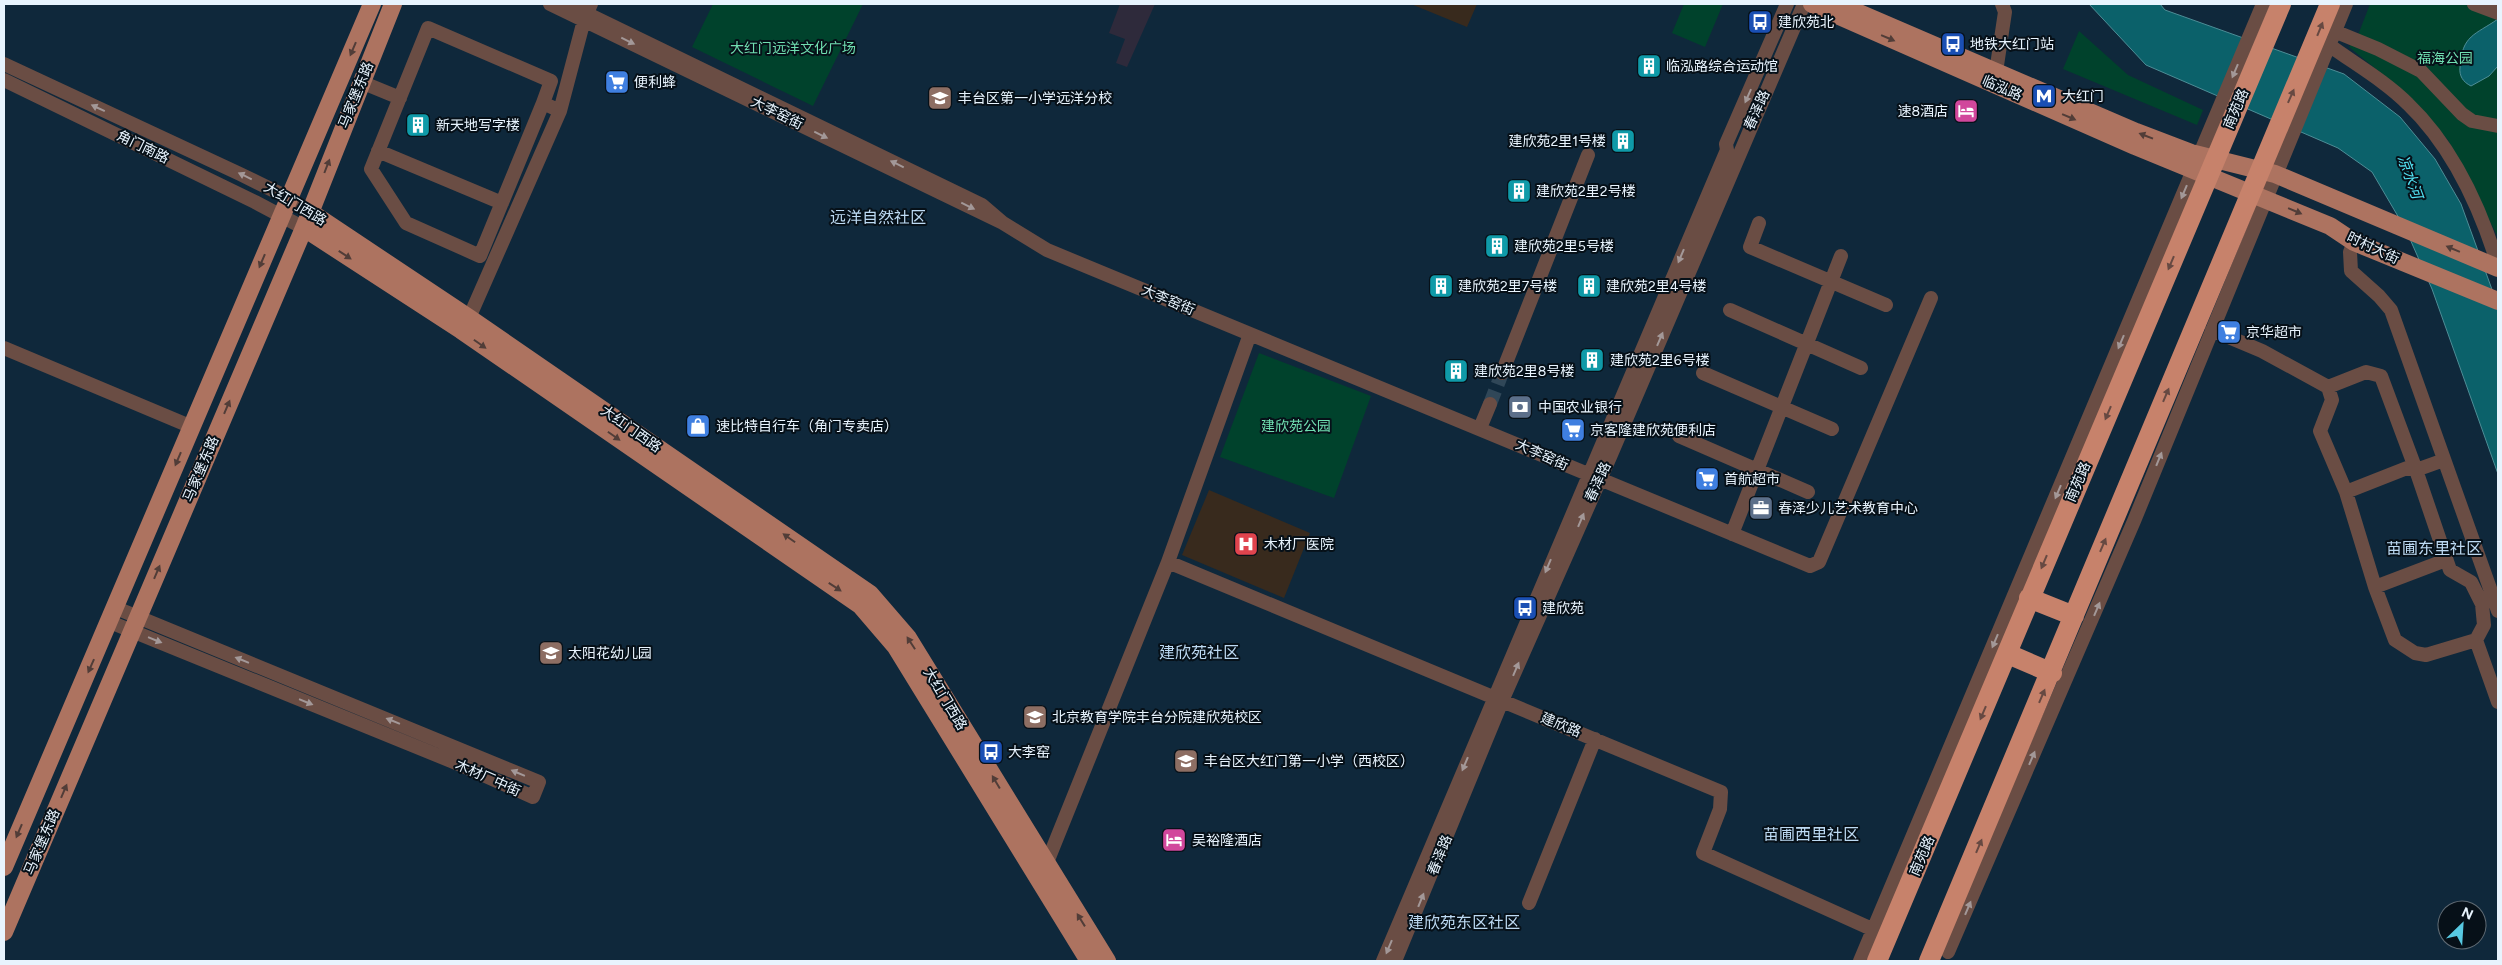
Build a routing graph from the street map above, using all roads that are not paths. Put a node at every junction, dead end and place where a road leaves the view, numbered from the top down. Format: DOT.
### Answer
graph roads {
  1 [pos="372,4"];
  2 [pos="393,4"];
  3 [pos="550,4"];
  4 [pos="567,4"];
  5 [pos="1787,4"];
  6 [pos="1804,4"];
  7 [pos="1812,4"];
  8 [pos="1838,4"];
  9 [pos="2002,4"];
  10 [pos="2264,4"];
  11 [pos="2281,4"];
  12 [pos="2330,4"];
  13 [pos="2346,4"];
  14 [pos="2474,4"];
  15 [pos="587,12"];
  16 [pos="2497,13"];
  17 [pos="2261,31"];
  18 [pos="2334,31"];
  19 [pos="2329,45"];
  20 [pos="2317,56"];
  21 [pos="4,64"];
  22 [pos="1996,72"];
  23 [pos="4,81"];
  24 [pos="360,82"];
  25 [pos="400,98"];
  26 [pos="543,103"];
  27 [pos="560,111"];
  28 [pos="2498,126"];
  29 [pos="378,151"];
  30 [pos="1588,155"];
  31 [pos="2204,164"];
  32 [pos="2267,172"];
  33 [pos="2257,195"];
  34 [pos="289,198"];
  35 [pos="502,203"];
  36 [pos="282,216"];
  37 [pos="307,220"];
  38 [pos="1759,223"];
  39 [pos="2354,242"];
  40 [pos="1841,256"];
  41 [pos="2498,266"];
  42 [pos="1831,282"];
  43 [pos="1931,298"];
  44 [pos="2498,301"];
  45 [pos="1886,305"];
  46 [pos="1730,310"];
  47 [pos="470,318"];
  48 [pos="2212,330"];
  49 [pos="1250,334"];
  50 [pos="1806,344"];
  51 [pos="4,348"];
  52 [pos="1861,368"];
  53 [pos="1502,373"];
  54 [pos="1703,373"];
  55 [pos="2328,387"];
  56 [pos="1490,404"];
  57 [pos="1781,407"];
  58 [pos="192,427"];
  59 [pos="1480,428"];
  60 [pos="1832,429"];
  61 [pos="1678,436"];
  62 [pos="2444,460"];
  63 [pos="1756,470"];
  64 [pos="2416,470"];
  65 [pos="1593,477"];
  66 [pos="1808,492"];
  67 [pos="2346,492"];
  68 [pos="1732,534"];
  69 [pos="2446,560"];
  70 [pos="1168,562"];
  71 [pos="2375,587"];
  72 [pos="2029,598"];
  73 [pos="2498,612"];
  74 [pos="113,615"];
  75 [pos="2074,616"];
  76 [pos="135,624"];
  77 [pos="2476,640"];
  78 [pos="2008,654"];
  79 [pos="2052,672"];
  80 [pos="1498,699"];
  81 [pos="2498,702"];
  82 [pos="1595,740"];
  83 [pos="1046,865"];
  84 [pos="4,868"];
  85 [pos="1529,903"];
  86 [pos="1946,923"];
  87 [pos="1874,930"];
  88 [pos="4,932"];
  89 [pos="1946,957"];
  90 [pos="1089,961"];
  91 [pos="1107,961"];
  92 [pos="1383,961"];
  93 [pos="1396,961"];
  94 [pos="1860,961"];
  95 [pos="1878,961"];
  96 [pos="1929,961"];
  1 -- 34 [label="main road, 马家堡东路, one-way"];
  2 -- 24 [label="main road, 马家堡东路"];
  3 -- 15 [label="street, 大李窑街"];
  4 -- 15 [label="street, 大李窑街"];
  5 -- 65 [label="street, 春泽路, one-way"];
  65 -- 6 [label="street, 春泽路, one-way"];
  7 -- 31 [label="main road, 临泓路, one-way"];
  8 -- 22 [label="main road, 临泓路"];
  9 -- 22 [label="street"];
  10 -- 17 [label="street"];
  11 -- 17 [label="highway, 南苑路"];
  20 -- 12 [label="highway, one-way"];
  13 -- 18 [label="street"];
  14 -- 16 [label="street"];
  15 -- 27 [label="street"];
  15 -- 49 [label="street, 大李窑街"];
  17 -- 31 [label="highway, 南苑路, one-way"];
  18 -- 19 [label="street"];
  18 -- 28 [label="street"];
  19 -- 20 [label="street"];
  19 -- 41 [label="street"];
  32 -- 20 [label="highway, one-way"];
  34 -- 21 [label="street, 大红门西路, one-way"];
  31 -- 22 [label="main road, 临泓路, one-way"];
  23 -- 36 [label="street, 角门南路"];
  24 -- 25 [label="street"];
  37 -- 24 [label="main road, 马家堡东路, one-way"];
  25 -- 26 [label="street"];
  25 -- 29 [label="street"];
  26 -- 27 [label="street"];
  26 -- 35 [label="street"];
  27 -- 47 [label="street"];
  29 -- 35 [label="street"];
  29 -- 35 [label="street"];
  30 -- 53 [label="street"];
  31 -- 32 [label="main road, 临泓路"];
  31 -- 33 [label="main road, 临泓路"];
  31 -- 72 [label="highway, 南苑路, one-way"];
  31 -- 87 [label="street, one-way"];
  32 -- 33 [label="highway"];
  41 -- 32 [label="main road, one-way"];
  33 -- 39 [label="main road, 时村大街, one-way"];
  33 -- 48 [label="street"];
  75 -- 33 [label="highway, one-way"];
  34 -- 36 [label="main road, 马家堡东路"];
  34 -- 37 [label="street, 大红门西路"];
  36 -- 37 [label="street, 大红门西路"];
  36 -- 58 [label="main road, 马家堡东路, one-way"];
  37 -- 47 [label="main road, 大红门西路"];
  76 -- 37 [label="main road, 马家堡东路, one-way"];
  37 -- 90 [label="main road, 大红门西路, one-way"];
  38 -- 42 [label="street"];
  39 -- 44 [label="main road, 时村大街"];
  39 -- 62 [label="street"];
  40 -- 42 [label="street"];
  42 -- 45 [label="street"];
  42 -- 50 [label="street"];
  43 -- 68 [label="street, 大李窑街"];
  46 -- 50 [label="street"];
  83 -- 47 [label="main road, 大红门西路, one-way"];
  48 -- 55 [label="street"];
  89 -- 48 [label="street, one-way"];
  49 -- 59 [label="street, 大李窑街"];
  49 -- 70 [label="street"];
  50 -- 52 [label="street"];
  50 -- 57 [label="street"];
  51 -- 58 [label="street"];
  54 -- 57 [label="street"];
  55 -- 64 [label="street"];
  55 -- 67 [label="street"];
  56 -- 59 [label="street"];
  57 -- 60 [label="street"];
  57 -- 63 [label="street"];
  58 -- 74 [label="main road, 马家堡东路, one-way"];
  59 -- 65 [label="street, 大李窑街"];
  61 -- 63 [label="street"];
  62 -- 64 [label="street"];
  62 -- 73 [label="street"];
  63 -- 66 [label="street"];
  63 -- 68 [label="street"];
  64 -- 67 [label="street"];
  64 -- 69 [label="street"];
  65 -- 68 [label="street, 大李窑街"];
  65 -- 80 [label="street, 春泽路"];
  67 -- 71 [label="street"];
  69 -- 71 [label="street"];
  69 -- 77 [label="street"];
  70 -- 80 [label="street, 建欣路"];
  70 -- 83 [label="street"];
  71 -- 77 [label="street"];
  72 -- 75 [label="highway"];
  72 -- 78 [label="highway, 南苑路"];
  74 -- 76 [label="street, 木材厂中街"];
  74 -- 84 [label="main road, 马家堡东路, one-way"];
  75 -- 79 [label="highway"];
  76 -- 76 [label="street, 木材厂中街, one-way"];
  88 -- 76 [label="main road, 马家堡东路, one-way"];
  77 -- 81 [label="street"];
  78 -- 79 [label="highway"];
  78 -- 95 [label="highway, 南苑路, one-way"];
  86 -- 79 [label="highway, one-way"];
  80 -- 82 [label="street, 建欣路"];
  80 -- 92 [label="street, 春泽路, one-way"];
  93 -- 80 [label="street, 春泽路, one-way"];
  82 -- 85 [label="street"];
  82 -- 87 [label="street, 建欣路"];
  91 -- 83 [label="main road, 大红门西路, one-way"];
  86 -- 89 [label="street"];
  86 -- 96 [label="highway"];
  87 -- 94 [label="street"];
}
